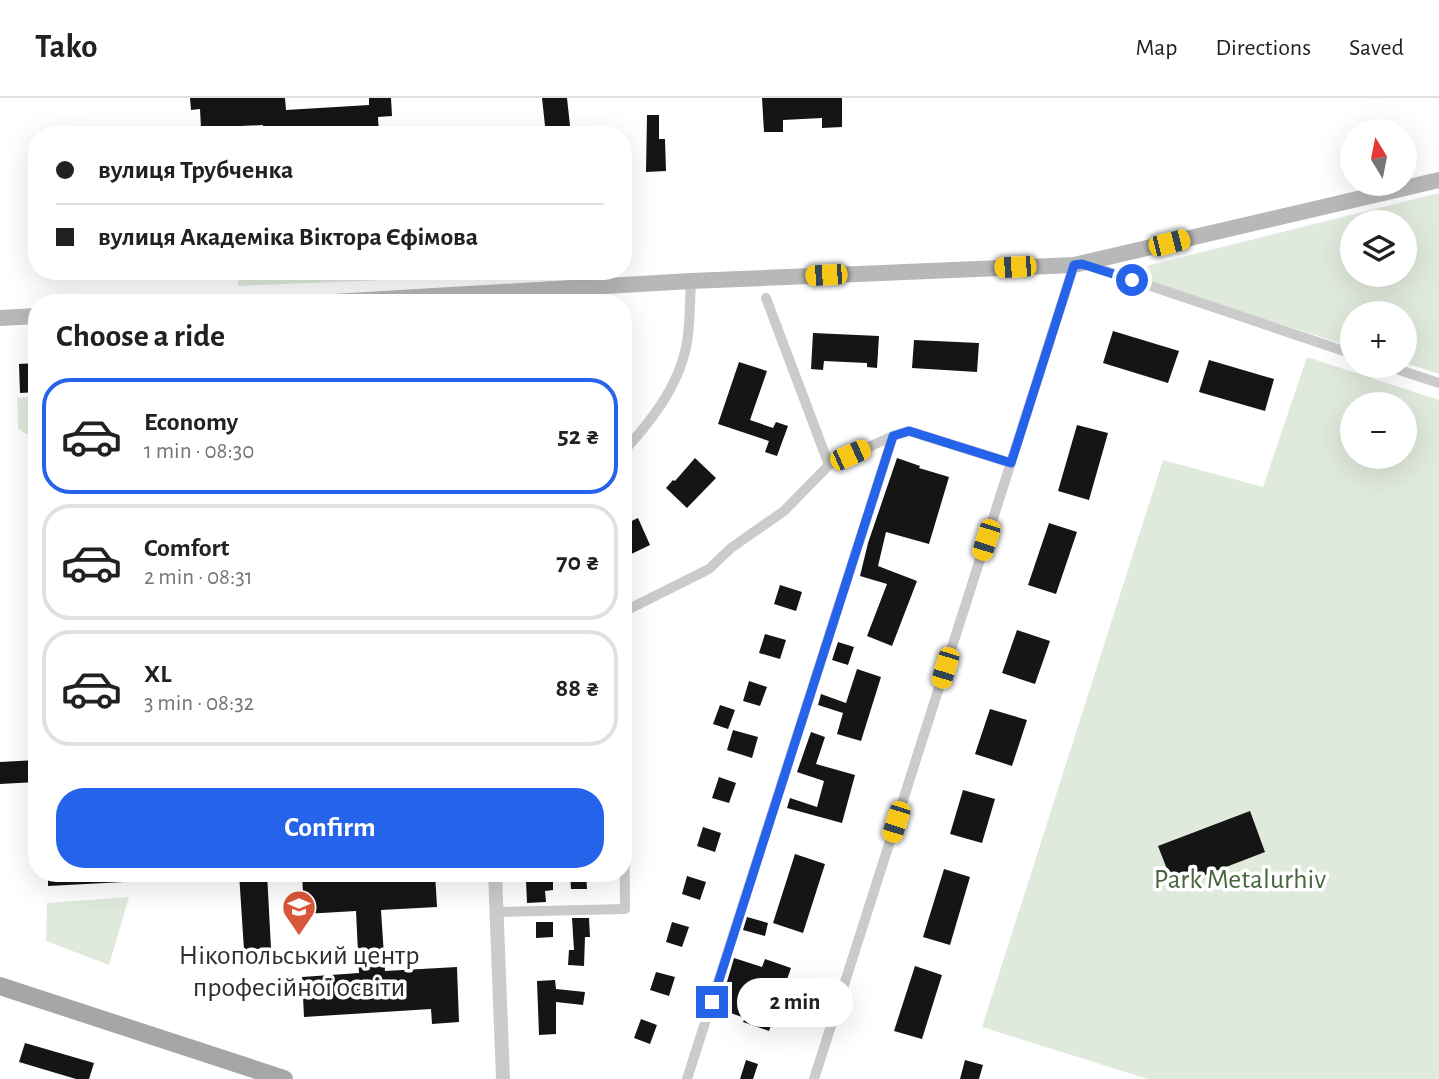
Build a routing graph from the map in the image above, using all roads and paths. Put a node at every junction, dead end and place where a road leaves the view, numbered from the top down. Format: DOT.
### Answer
graph roads {
  1 [pos="1439,180"];
  2 [pos="1078,264"];
  3 [pos="691,281"];
  4 [pos="521,294"];
  5 [pos="766,298"];
  6 [pos="28,316"];
  7 [pos="0,318"];
  8 [pos="1340,350"];
  9 [pos="1417,376"];
  10 [pos="1439,383"];
  11 [pos="893,436"];
  12 [pos="632,442"];
  13 [pos="1011,463"];
  14 [pos="829,465"];
  15 [pos="632,608"];
  16 [pos="495,882"];
  17 [pos="625,882"];
  18 [pos="496,912"];
  19 [pos="0,986"];
  20 [pos="285,1079"];
  21 [pos="503,1079"];
  22 [pos="687,1079"];
  23 [pos="814,1079"];
  1 -- 2 [label="main road"];
  2 -- 3 [label="main road"];
  2 -- 8 [label="street"];
  2 -- 13 [label="street"];
  3 -- 4 [label="main road"];
  3 -- 12 [label="street"];
  5 -- 14 [label="street"];
  6 -- 7 [label="main road"];
  9 -- 10 [label="street"];
  11 -- 13 [label="street"];
  11 -- 14 [label="street"];
  11 -- 22 [label="street"];
  13 -- 23 [label="street"];
  14 -- 15 [label="street"];
  16 -- 18 [label="street"];
  17 -- 18 [label="street"];
  18 -- 21 [label="street"];
  19 -- 20 [label="main road"];
}
